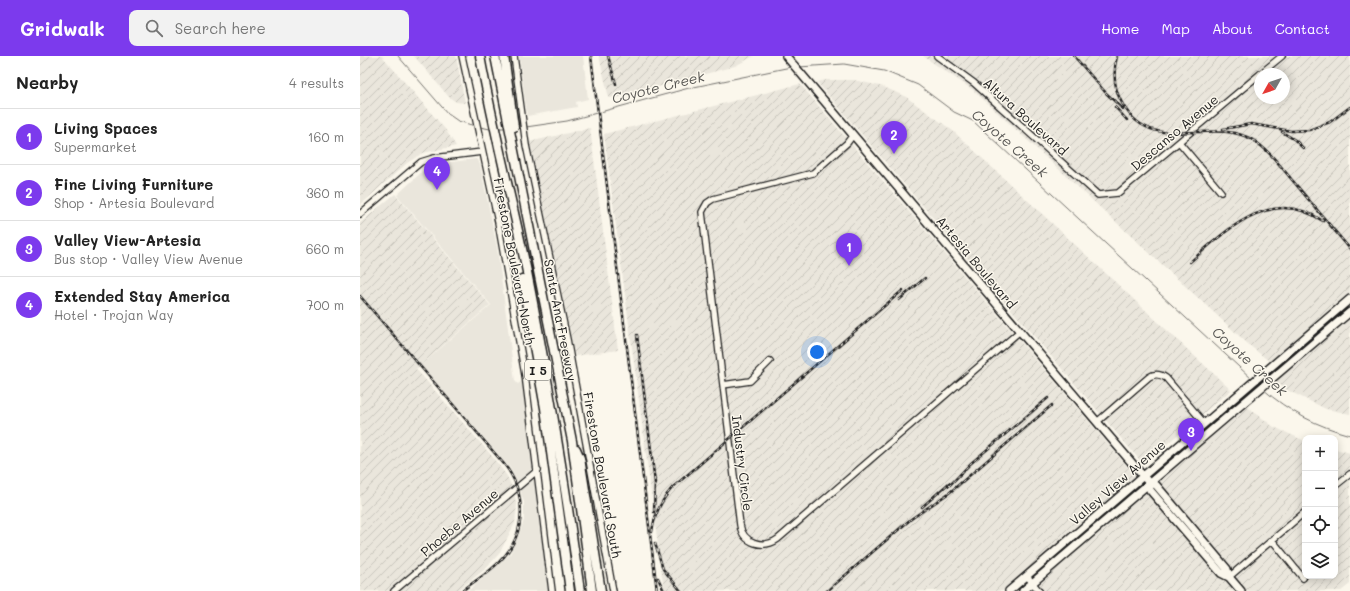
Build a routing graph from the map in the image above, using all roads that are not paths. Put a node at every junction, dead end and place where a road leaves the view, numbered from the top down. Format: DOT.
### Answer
graph roads {
  1 [pos="462,56"];
  2 [pos="476,56"];
  3 [pos="480,56"];
  4 [pos="495,56"];
  5 [pos="504,56"];
  6 [pos="514,56"];
  7 [pos="786,56"];
  8 [pos="937,56"];
  9 [pos="1282,56"];
  10 [pos="1267,68"];
  11 [pos="1254,79"];
  12 [pos="509,114"];
  13 [pos="490,116"];
  14 [pos="853,135"];
  15 [pos="1179,142"];
  16 [pos="497,150"];
  17 [pos="482,152"];
  18 [pos="1221,192"];
  19 [pos="1098,195"];
  20 [pos="360,214"];
  21 [pos="1350,299"];
  22 [pos="1350,312"];
  23 [pos="1020,331"];
  24 [pos="770,361"];
  25 [pos="723,385"];
  26 [pos="1097,422"];
  27 [pos="1204,423"];
  28 [pos="572,441"];
  29 [pos="538,470"];
  30 [pos="1350,474"];
  31 [pos="1143,476"];
  32 [pos="1149,483"];
  33 [pos="1338,484"];
  34 [pos="1302,515"];
  35 [pos="1082,528"];
  36 [pos="1088,535"];
  37 [pos="1272,540"];
  38 [pos="1027,576"];
  39 [pos="1229,577"];
  40 [pos="1302,577"];
  41 [pos="1032,583"];
  42 [pos="394,591"];
  43 [pos="552,591"];
  44 [pos="570,591"];
  45 [pos="580,591"];
  46 [pos="592,591"];
  47 [pos="601,591"];
  48 [pos="613,591"];
  49 [pos="1009,591"];
  50 [pos="1023,591"];
  51 [pos="1040,591"];
  52 [pos="1241,591"];
  1 -- 17 [label="street, Firestone Boulevard North"];
  2 -- 13 [label="highway, I 5"];
  3 -- 13 [label="highway"];
  4 -- 12 [label="highway"];
  5 -- 12 [label="highway"];
  6 -- 48 [label="street, Firestone Boulevard South"];
  7 -- 14 [label="main road, Artesia Boulevard"];
  8 -- 19 [label="street, Altura Boulevard"];
  9 -- 10 [label="street, Descanso Avenue"];
  11 -- 15 [label="street, Descanso Avenue"];
  12 -- 28 [label="highway, Santa Ana Freeway / I 5"];
  13 -- 16 [label="highway, I 5"];
  14 -- 23 [label="main road, Artesia Boulevard"];
  14 -- 25 [label="street, Industry Circle"];
  15 -- 18 [label="street"];
  15 -- 19 [label="street, Descanso Avenue"];
  16 -- 44 [label="highway, I 5"];
  16 -- 45 [label="highway"];
  17 -- 20 [label="street"];
  17 -- 29 [label="street, Firestone Boulevard North"];
  21 -- 27 [label="main road, Valley View Avenue"];
  22 -- 32 [label="main road, Valley View Avenue"];
  23 -- 25 [label="street, Industry Circle"];
  23 -- 26 [label="main road, Artesia Boulevard"];
  24 -- 25 [label="street"];
  26 -- 27 [label="street"];
  26 -- 31 [label="main road, Artesia Boulevard"];
  27 -- 31 [label="main road, Valley View Avenue"];
  28 -- 46 [label="highway, Santa Ana Freeway / I 5"];
  28 -- 47 [label="highway"];
  29 -- 42 [label="street, Phoebe Avenue"];
  29 -- 43 [label="street, Firestone Boulevard North"];
  30 -- 33 [label="street"];
  31 -- 32 [label="main road, Artesia Boulevard"];
  31 -- 35 [label="main road, Valley View Avenue"];
  32 -- 36 [label="main road, Valley View Avenue"];
  32 -- 39 [label="main road, Artesia Boulevard"];
  34 -- 37 [label="street"];
  35 -- 36 [label="main road"];
  35 -- 38 [label="main road, Valley View Avenue"];
  36 -- 41 [label="main road, Valley View Avenue"];
  37 -- 39 [label="street"];
  37 -- 40 [label="street"];
  38 -- 41 [label="street"];
  38 -- 49 [label="main road, Valley View Avenue"];
  39 -- 52 [label="main road, Artesia Boulevard"];
  41 -- 50 [label="main road, Valley View Avenue"];
  41 -- 51 [label="street"];
}
